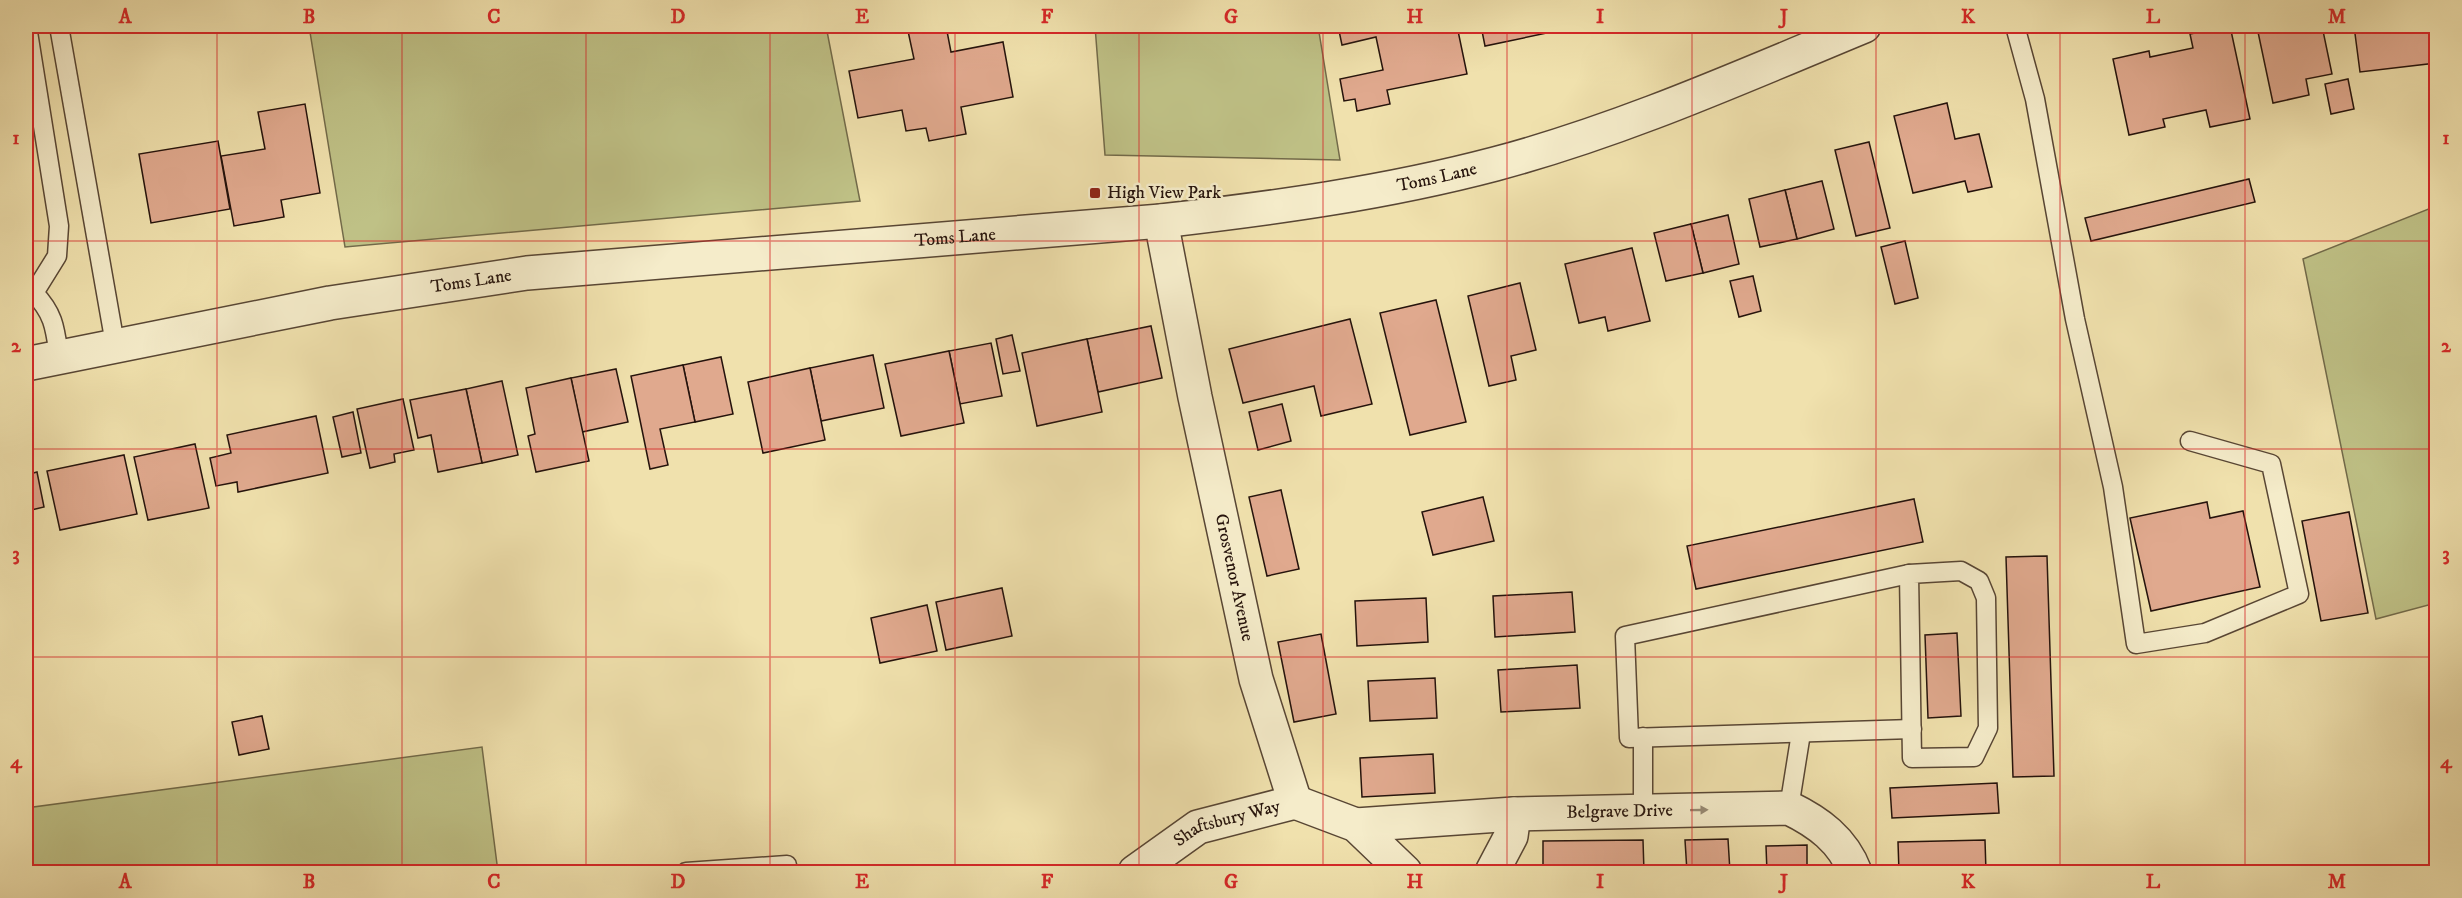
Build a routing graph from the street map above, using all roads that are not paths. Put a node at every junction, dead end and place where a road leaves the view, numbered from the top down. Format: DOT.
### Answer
graph roads {
  1 [pos="27,26"];
  2 [pos="59,26"];
  3 [pos="1864,26"];
  4 [pos="2015,26"];
  5 [pos="1161,221"];
  6 [pos="30,294"];
  7 [pos="115,344"];
  8 [pos="59,356"];
  9 [pos="26,364"];
  10 [pos="2190,441"];
  11 [pos="1909,574"];
  12 [pos="1912,729"];
  13 [pos="1801,733"];
  14 [pos="1643,737"];
  15 [pos="1295,802"];
  16 [pos="1789,808"];
  17 [pos="1643,811"];
  18 [pos="1514,814"];
  19 [pos="1356,825"];
  20 [pos="787,865"];
  21 [pos="686,873"];
  22 [pos="1135,873"];
  23 [pos="1405,873"];
  24 [pos="1492,873"];
  25 [pos="1855,873"];
  1 -- 6 [label="lane"];
  2 -- 7 [label="lane"];
  3 -- 5 [label="street, Toms Lane"];
  4 -- 10 [label="lane"];
  5 -- 7 [label="street, Toms Lane"];
  5 -- 15 [label="street, Grosvenor Avenue"];
  6 -- 8 [label="lane"];
  7 -- 8 [label="street, Toms Lane"];
  8 -- 9 [label="street, Toms Lane"];
  11 -- 12 [label="lane"];
  11 -- 12 [label="lane"];
  11 -- 14 [label="lane"];
  12 -- 13 [label="lane"];
  13 -- 14 [label="lane"];
  13 -- 16 [label="lane"];
  14 -- 17 [label="lane"];
  15 -- 19 [label="street"];
  15 -- 22 [label="street, Shaftsbury Way"];
  17 -- 16 [label="street, Belgrave Drive, one-way"];
  16 -- 25 [label="street, Belgrave Drive"];
  17 -- 18 [label="street, Belgrave Drive"];
  18 -- 19 [label="street, Belgrave Drive"];
  18 -- 24 [label="street"];
  19 -- 23 [label="street"];
  20 -- 21 [label="lane"];
}
